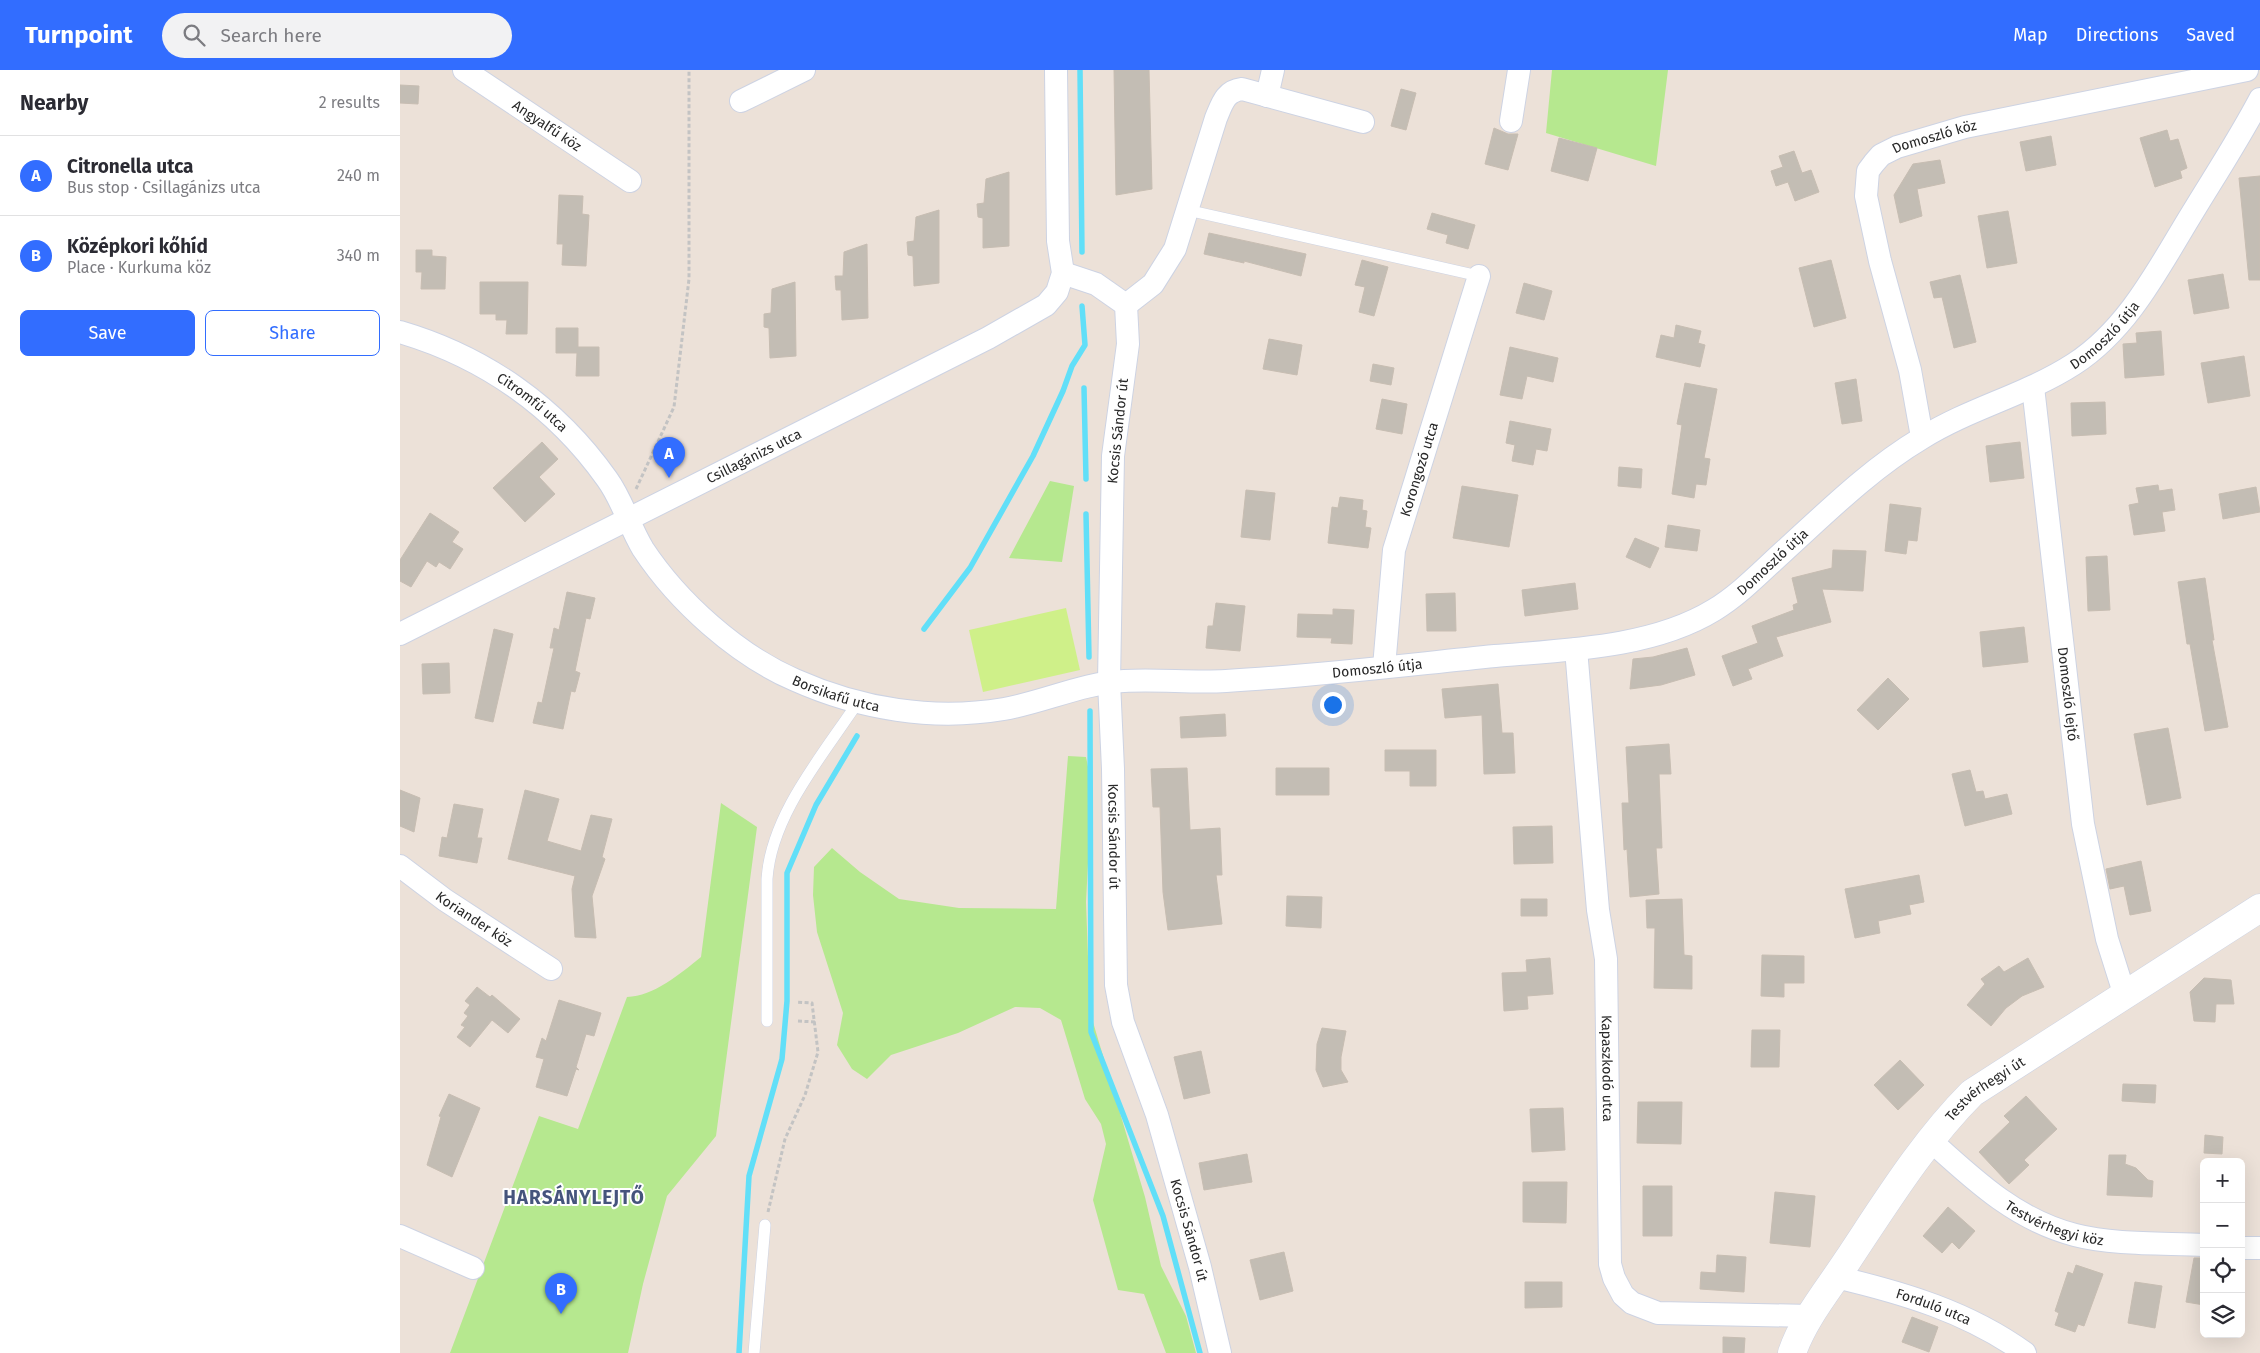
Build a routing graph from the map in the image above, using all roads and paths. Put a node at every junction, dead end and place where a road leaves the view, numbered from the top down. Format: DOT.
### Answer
graph roads {
  1 [pos="464,70"];
  2 [pos="690,70"];
  3 [pos="804,70"];
  4 [pos="1056,70"];
  5 [pos="1273,70"];
  6 [pos="1519,70"];
  7 [pos="2247,70"];
  8 [pos="1267,96"];
  9 [pos="2260,99"];
  10 [pos="741,101"];
  11 [pos="1511,121"];
  12 [pos="1363,122"];
  13 [pos="630,181"];
  14 [pos="1187,210"];
  15 [pos="1063,273"];
  16 [pos="1478,276"];
  17 [pos="1126,305"];
  18 [pos="400,332"];
  19 [pos="2034,387"];
  20 [pos="1922,437"];
  21 [pos="636,489"];
  22 [pos="627,518"];
  23 [pos="400,634"];
  24 [pos="1576,649"];
  25 [pos="1384,667"];
  26 [pos="1109,682"];
  27 [pos="858,702"];
  28 [pos="400,866"];
  29 [pos="2260,908"];
  30 [pos="550,972"];
  31 [pos="2125,996"];
  32 [pos="796,1002"];
  33 [pos="767,1020"];
  34 [pos="798,1021"];
  35 [pos="815,1022"];
  36 [pos="1930,1140"];
  37 [pos="765,1224"];
  38 [pos="400,1236"];
  39 [pos="2200,1246"];
  40 [pos="2245,1248"];
  41 [pos="2260,1248"];
  42 [pos="473,1268"];
  43 [pos="1836,1277"];
  44 [pos="1811,1316"];
  45 [pos="754,1353"];
  46 [pos="1220,1353"];
  47 [pos="1792,1353"];
  48 [pos="2025,1353"];
  1 -- 13 [label="street, Angyalfű köz"];
  2 -- 21 [label="path"];
  3 -- 10 [label="street"];
  4 -- 15 [label="street"];
  5 -- 8 [label="street"];
  6 -- 11 [label="street"];
  7 -- 20 [label="street, Domoszló köz"];
  8 -- 12 [label="street"];
  8 -- 14 [label="street"];
  9 -- 19 [label="street, Domoszló útja"];
  14 -- 16 [label="lane"];
  14 -- 17 [label="street"];
  15 -- 17 [label="street"];
  15 -- 22 [label="street, Csillagánizs utca"];
  16 -- 25 [label="street, Korongozó utca"];
  17 -- 26 [label="street, Kocsis Sándor út"];
  18 -- 22 [label="street, Citromfű utca"];
  19 -- 20 [label="street, Domoszló útja"];
  19 -- 31 [label="street, Domoszló lejtő"];
  20 -- 24 [label="street, Domoszló útja"];
  22 -- 23 [label="street, Csillagánizs utca"];
  22 -- 27 [label="street, Borsikafű utca"];
  24 -- 25 [label="street, Domoszló útja"];
  24 -- 44 [label="street, Kapaszkodó utca"];
  25 -- 26 [label="street, Domoszló útja"];
  26 -- 27 [label="street, Borsikafű utca"];
  26 -- 46 [label="street, Kocsis Sándor út"];
  27 -- 33 [label="lane"];
  28 -- 30 [label="street, Koriander köz"];
  29 -- 31 [label="street, Testvérhegyi út"];
  31 -- 36 [label="street, Testvérhegyi út"];
  32 -- 35 [label="path"];
  34 -- 35 [label="path"];
  35 -- 37 [label="path"];
  36 -- 39 [label="street, Testvérhegyi köz"];
  36 -- 43 [label="street, Testvérhegyi út"];
  37 -- 45 [label="lane"];
  38 -- 42 [label="street"];
  40 -- 41 [label="street"];
  43 -- 44 [label="street, Testvérhegyi út"];
  43 -- 48 [label="street, Forduló utca"];
  44 -- 47 [label="street, Testvérhegyi út"];
}
